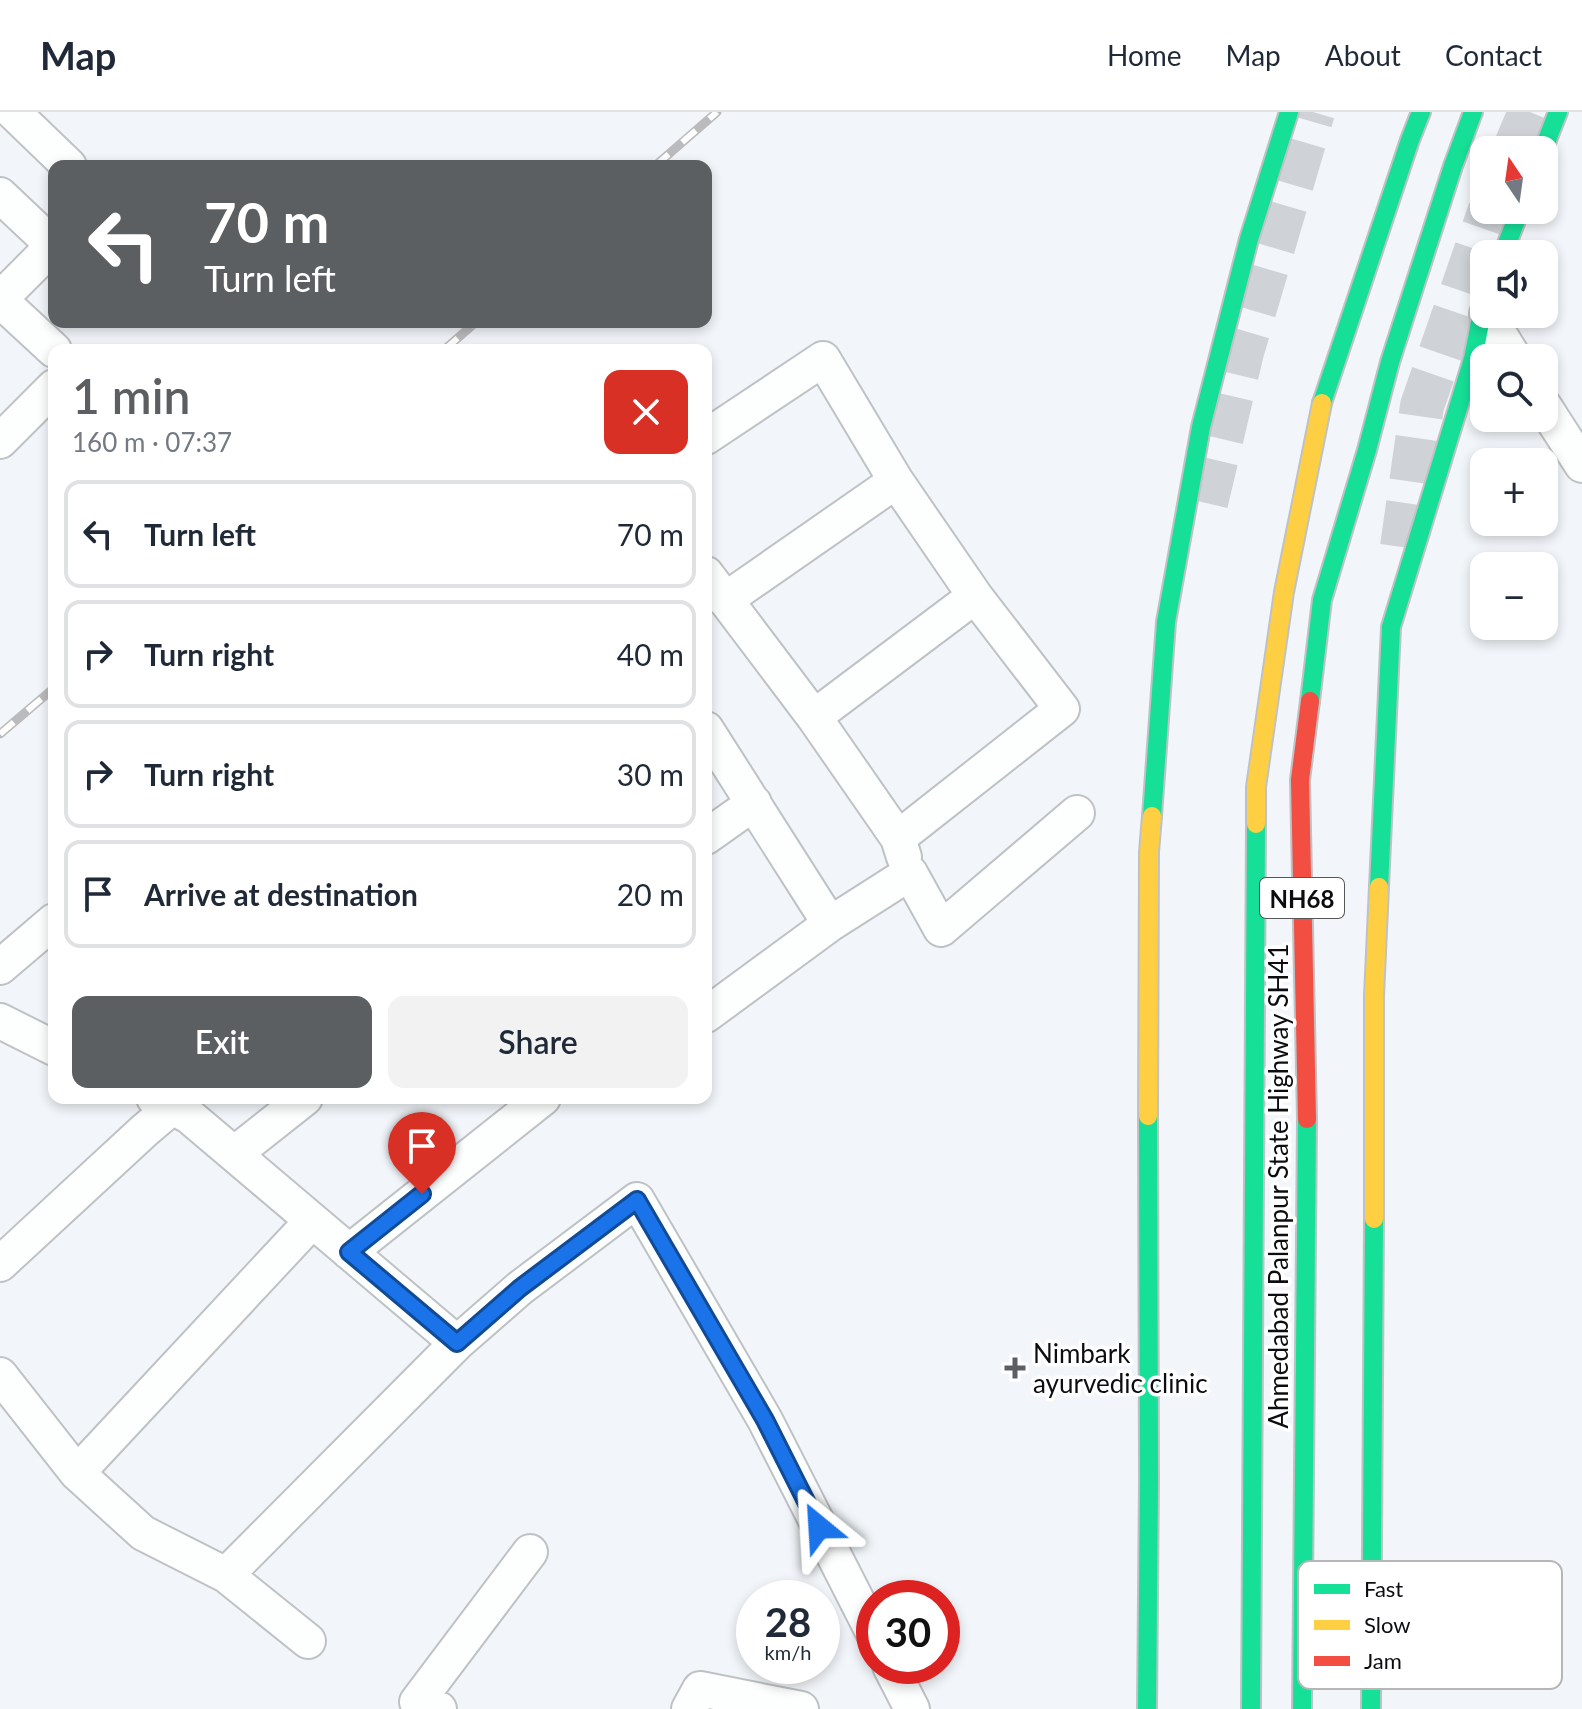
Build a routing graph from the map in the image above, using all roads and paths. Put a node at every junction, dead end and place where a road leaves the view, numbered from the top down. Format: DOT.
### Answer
graph roads {
  1 [pos="13,112"];
  2 [pos="1289,112"];
  3 [pos="1421,112"];
  4 [pos="1473,112"];
  5 [pos="1558,112"];
  6 [pos="1549,136"];
  7 [pos="63,160"];
  8 [pos="0,195"];
  9 [pos="48,240"];
  10 [pos="48,252"];
  11 [pos="0,300"];
  12 [pos="1480,328"];
  13 [pos="48,344"];
  14 [pos="48,393"];
  15 [pos="1558,428"];
  16 [pos="712,433"];
  17 [pos="0,441"];
  18 [pos="1582,465"];
  19 [pos="896,481"];
  20 [pos="715,587"];
  21 [pos="975,596"];
  22 [pos="814,717"];
  23 [pos="712,738"];
  24 [pos="754,803"];
  25 [pos="1077,813"];
  26 [pos="712,833"];
  27 [pos="898,838"];
  28 [pos="910,873"];
  29 [pos="830,924"];
  30 [pos="48,926"];
  31 [pos="0,967"];
  32 [pos="712,1011"];
  33 [pos="0,1021"];
  34 [pos="48,1045"];
  35 [pos="166,1104"];
  36 [pos="173,1104"];
  37 [pos="297,1104"];
  38 [pos="535,1104"];
  39 [pos="234,1154"];
  40 [pos="312,1221"];
  41 [pos="349,1252"];
  42 [pos="0,1264"];
  43 [pos="457,1343"];
  44 [pos="0,1375"];
  45 [pos="77,1473"];
  46 [pos="530,1552"];
  47 [pos="1303,1561"];
  48 [pos="1373,1561"];
  49 [pos="226,1575"];
  50 [pos="856,1599"];
  51 [pos="308,1641"];
  52 [pos="899,1684"];
  53 [pos="1302,1689"];
  54 [pos="1371,1689"];
  55 [pos="439,1709"];
  56 [pos="689,1709"];
  57 [pos="801,1709"];
  58 [pos="912,1709"];
  59 [pos="1147,1709"];
  60 [pos="1251,1709"];
  61 [pos="1302,1709"];
  62 [pos="1371,1709"];
  1 -- 7 [label="street"];
  2 -- 59 [label="main road"];
  3 -- 60 [label="main road, Ahmedabad Palanpur State Highway SH41 / NH68"];
  4 -- 47 [label="main road, Ahmedabad Palanpur State Highway SH41 / NH68"];
  5 -- 6 [label="main road"];
  8 -- 9 [label="street"];
  10 -- 11 [label="street"];
  11 -- 13 [label="street"];
  12 -- 48 [label="main road"];
  14 -- 17 [label="street"];
  15 -- 18 [label="street"];
  16 -- 19 [label="street"];
  19 -- 20 [label="street"];
  19 -- 21 [label="street"];
  20 -- 22 [label="street"];
  21 -- 22 [label="street"];
  21 -- 27 [label="street"];
  22 -- 27 [label="street"];
  23 -- 24 [label="street"];
  24 -- 26 [label="street"];
  24 -- 29 [label="street"];
  25 -- 28 [label="street"];
  27 -- 28 [label="street"];
  28 -- 29 [label="street"];
  29 -- 32 [label="street"];
  30 -- 31 [label="street"];
  33 -- 34 [label="street"];
  35 -- 42 [label="street"];
  36 -- 39 [label="street"];
  37 -- 39 [label="street"];
  38 -- 41 [label="street"];
  39 -- 40 [label="street"];
  40 -- 41 [label="street"];
  40 -- 45 [label="street"];
  41 -- 43 [label="street"];
  43 -- 49 [label="street"];
  43 -- 50 [label="street"];
  44 -- 45 [label="street"];
  45 -- 49 [label="street"];
  46 -- 55 [label="street"];
  49 -- 51 [label="street"];
  52 -- 58 [label="street"];
  53 -- 61 [label="main road, Ahmedabad Palanpur State Highway SH41 / NH68"];
  54 -- 62 [label="main road"];
  56 -- 57 [label="street"];
}
